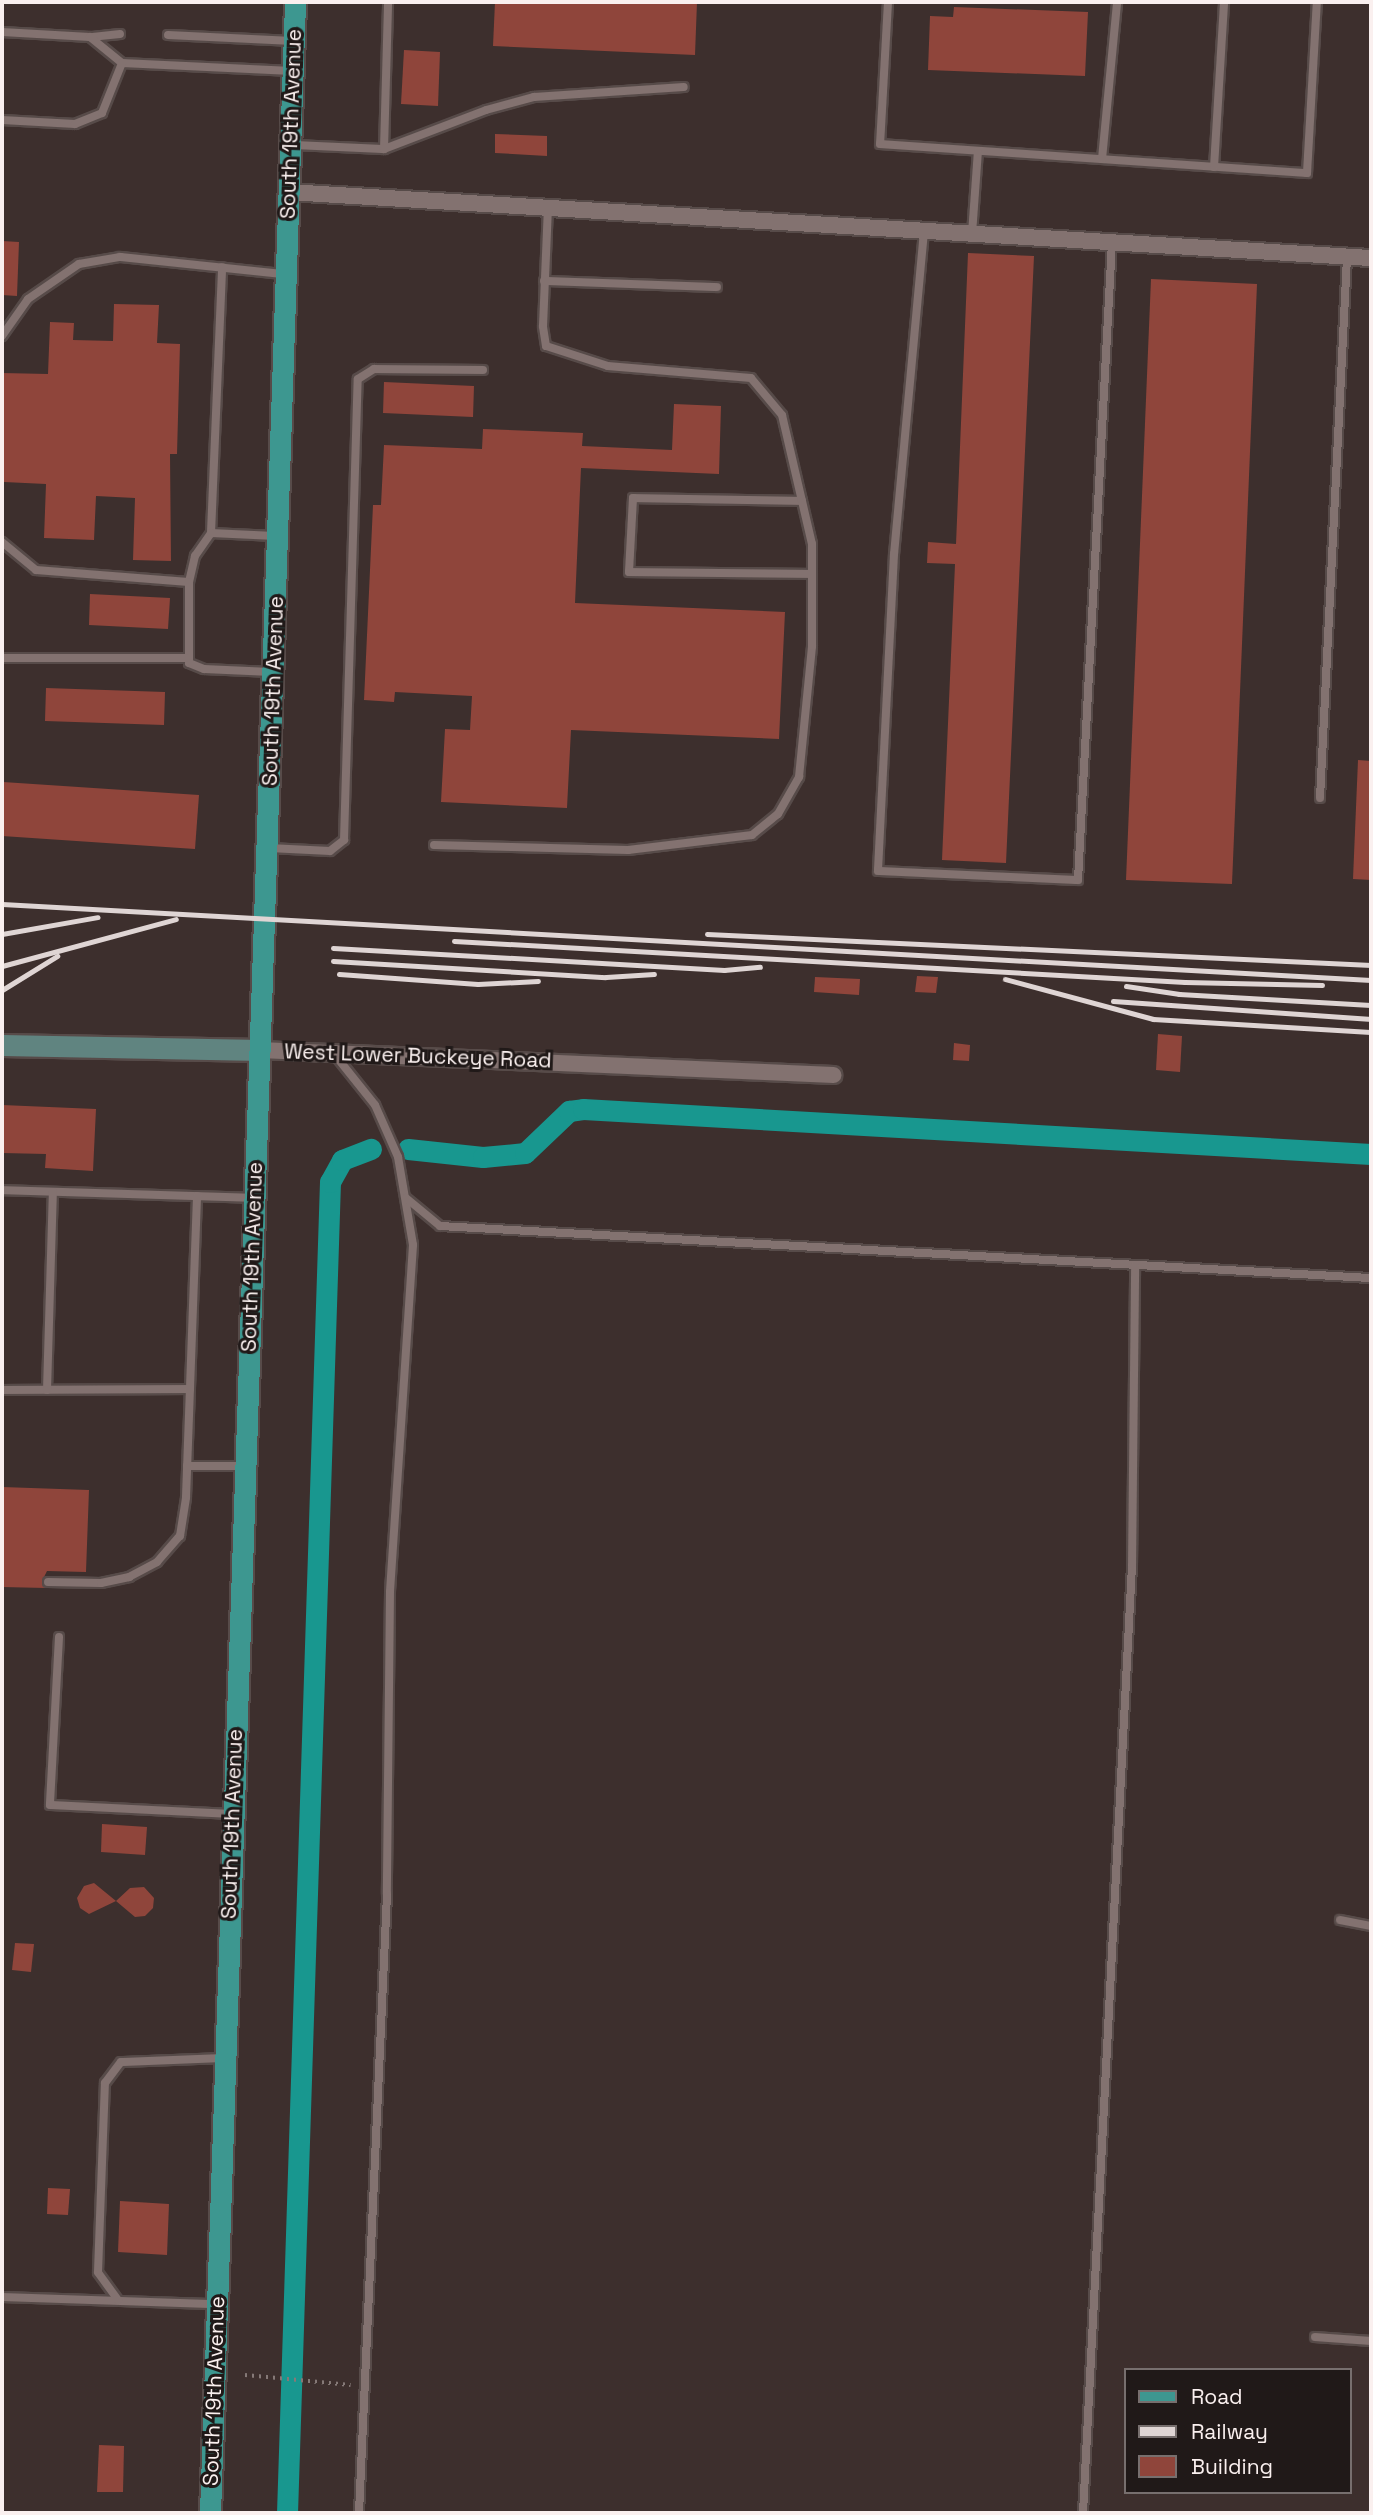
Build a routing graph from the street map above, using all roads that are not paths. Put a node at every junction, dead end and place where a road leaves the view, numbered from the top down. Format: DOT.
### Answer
graph roads {
  1 [pos="295,2"];
  2 [pos="388,2"];
  3 [pos="888,2"];
  4 [pos="1116,2"];
  5 [pos="1224,2"];
  6 [pos="1317,2"];
  7 [pos="2,32"];
  8 [pos="120,34"];
  9 [pos="168,35"];
  10 [pos="90,37"];
  11 [pos="293,41"];
  12 [pos="122,63"];
  13 [pos="292,71"];
  14 [pos="684,87"];
  15 [pos="2,120"];
  16 [pos="290,145"];
  17 [pos="384,149"];
  18 [pos="978,151"];
  19 [pos="1102,159"];
  20 [pos="1214,167"];
  21 [pos="288,192"];
  22 [pos="548,208"];
  23 [pos="924,231"];
  24 [pos="972,234"];
  25 [pos="1112,242"];
  26 [pos="1347,257"];
  27 [pos="1371,258"];
  28 [pos="222,267"];
  29 [pos="286,274"];
  30 [pos="544,281"];
  31 [pos="718,287"];
  32 [pos="2,336"];
  33 [pos="483,370"];
  34 [pos="802,501"];
  35 [pos="211,533"];
  36 [pos="278,536"];
  37 [pos="2,542"];
  38 [pos="812,574"];
  39 [pos="189,582"];
  40 [pos="2,658"];
  41 [pos="186,658"];
  42 [pos="274,673"];
  43 [pos="1320,799"];
  44 [pos="434,845"];
  45 [pos="268,848"];
  46 [pos="2,1045"];
  47 [pos="260,1051"];
  48 [pos="332,1052"];
  49 [pos="833,1075"];
  50 [pos="2,1190"];
  51 [pos="53,1192"];
  52 [pos="197,1196"];
  53 [pos="254,1198"];
  54 [pos="405,1198"];
  55 [pos="1135,1265"];
  56 [pos="1371,1278"];
  57 [pos="190,1389"];
  58 [pos="2,1390"];
  59 [pos="47,1390"];
  60 [pos="187,1466"];
  61 [pos="244,1466"];
  62 [pos="48,1582"];
  63 [pos="59,1637"];
  64 [pos="233,1814"];
  65 [pos="1340,1920"];
  66 [pos="1371,1926"];
  67 [pos="225,2058"];
  68 [pos="2,2297"];
  69 [pos="118,2300"];
  70 [pos="217,2304"];
  71 [pos="1315,2337"];
  72 [pos="1371,2341"];
  73 [pos="210,2513"];
  74 [pos="359,2513"];
  75 [pos="1083,2513"];
  1 -- 11 [label="main road, South 19th Avenue"];
  2 -- 17 [label="lane"];
  3 -- 18 [label="lane"];
  4 -- 19 [label="lane"];
  5 -- 20 [label="lane"];
  6 -- 20 [label="lane"];
  7 -- 10 [label="lane"];
  8 -- 10 [label="lane"];
  9 -- 11 [label="lane"];
  10 -- 12 [label="lane"];
  11 -- 13 [label="main road, South 19th Avenue"];
  12 -- 13 [label="lane"];
  12 -- 15 [label="lane"];
  13 -- 16 [label="main road, South 19th Avenue"];
  14 -- 17 [label="lane"];
  16 -- 17 [label="lane"];
  16 -- 21 [label="main road, South 19th Avenue"];
  18 -- 19 [label="lane"];
  18 -- 24 [label="lane"];
  19 -- 20 [label="lane"];
  21 -- 22 [label="street"];
  21 -- 29 [label="main road, South 19th Avenue"];
  22 -- 23 [label="street"];
  22 -- 30 [label="lane"];
  23 -- 24 [label="street"];
  23 -- 25 [label="lane"];
  24 -- 25 [label="street"];
  25 -- 26 [label="street"];
  26 -- 27 [label="street"];
  26 -- 43 [label="lane"];
  28 -- 29 [label="lane"];
  28 -- 32 [label="lane"];
  28 -- 35 [label="lane"];
  29 -- 36 [label="main road, South 19th Avenue"];
  30 -- 31 [label="lane"];
  30 -- 34 [label="lane"];
  33 -- 45 [label="lane"];
  34 -- 38 [label="lane"];
  34 -- 38 [label="lane"];
  35 -- 36 [label="lane"];
  35 -- 39 [label="lane"];
  36 -- 42 [label="main road, South 19th Avenue"];
  37 -- 39 [label="lane"];
  38 -- 44 [label="lane"];
  39 -- 41 [label="lane"];
  40 -- 41 [label="lane"];
  41 -- 42 [label="lane"];
  42 -- 45 [label="main road, South 19th Avenue"];
  45 -- 47 [label="main road, South 19th Avenue"];
  46 -- 47 [label="main road, West Lower Buckeye Road"];
  47 -- 48 [label="street, West Lower Buckeye Road"];
  47 -- 53 [label="main road, South 19th Avenue"];
  48 -- 49 [label="street, West Lower Buckeye Road"];
  48 -- 54 [label="lane"];
  50 -- 51 [label="lane"];
  51 -- 52 [label="lane"];
  51 -- 59 [label="lane"];
  52 -- 53 [label="lane"];
  52 -- 57 [label="lane"];
  53 -- 61 [label="main road, South 19th Avenue"];
  54 -- 55 [label="lane"];
  54 -- 74 [label="lane"];
  55 -- 56 [label="lane"];
  55 -- 75 [label="lane"];
  57 -- 59 [label="lane"];
  57 -- 60 [label="lane"];
  58 -- 59 [label="lane"];
  60 -- 61 [label="lane"];
  60 -- 62 [label="lane"];
  61 -- 64 [label="main road, South 19th Avenue"];
  63 -- 64 [label="lane"];
  64 -- 67 [label="main road, South 19th Avenue"];
  65 -- 66 [label="lane"];
  67 -- 69 [label="lane"];
  67 -- 70 [label="main road, South 19th Avenue"];
  68 -- 69 [label="lane"];
  69 -- 70 [label="lane"];
  70 -- 73 [label="main road, South 19th Avenue"];
  71 -- 72 [label="lane"];
}
